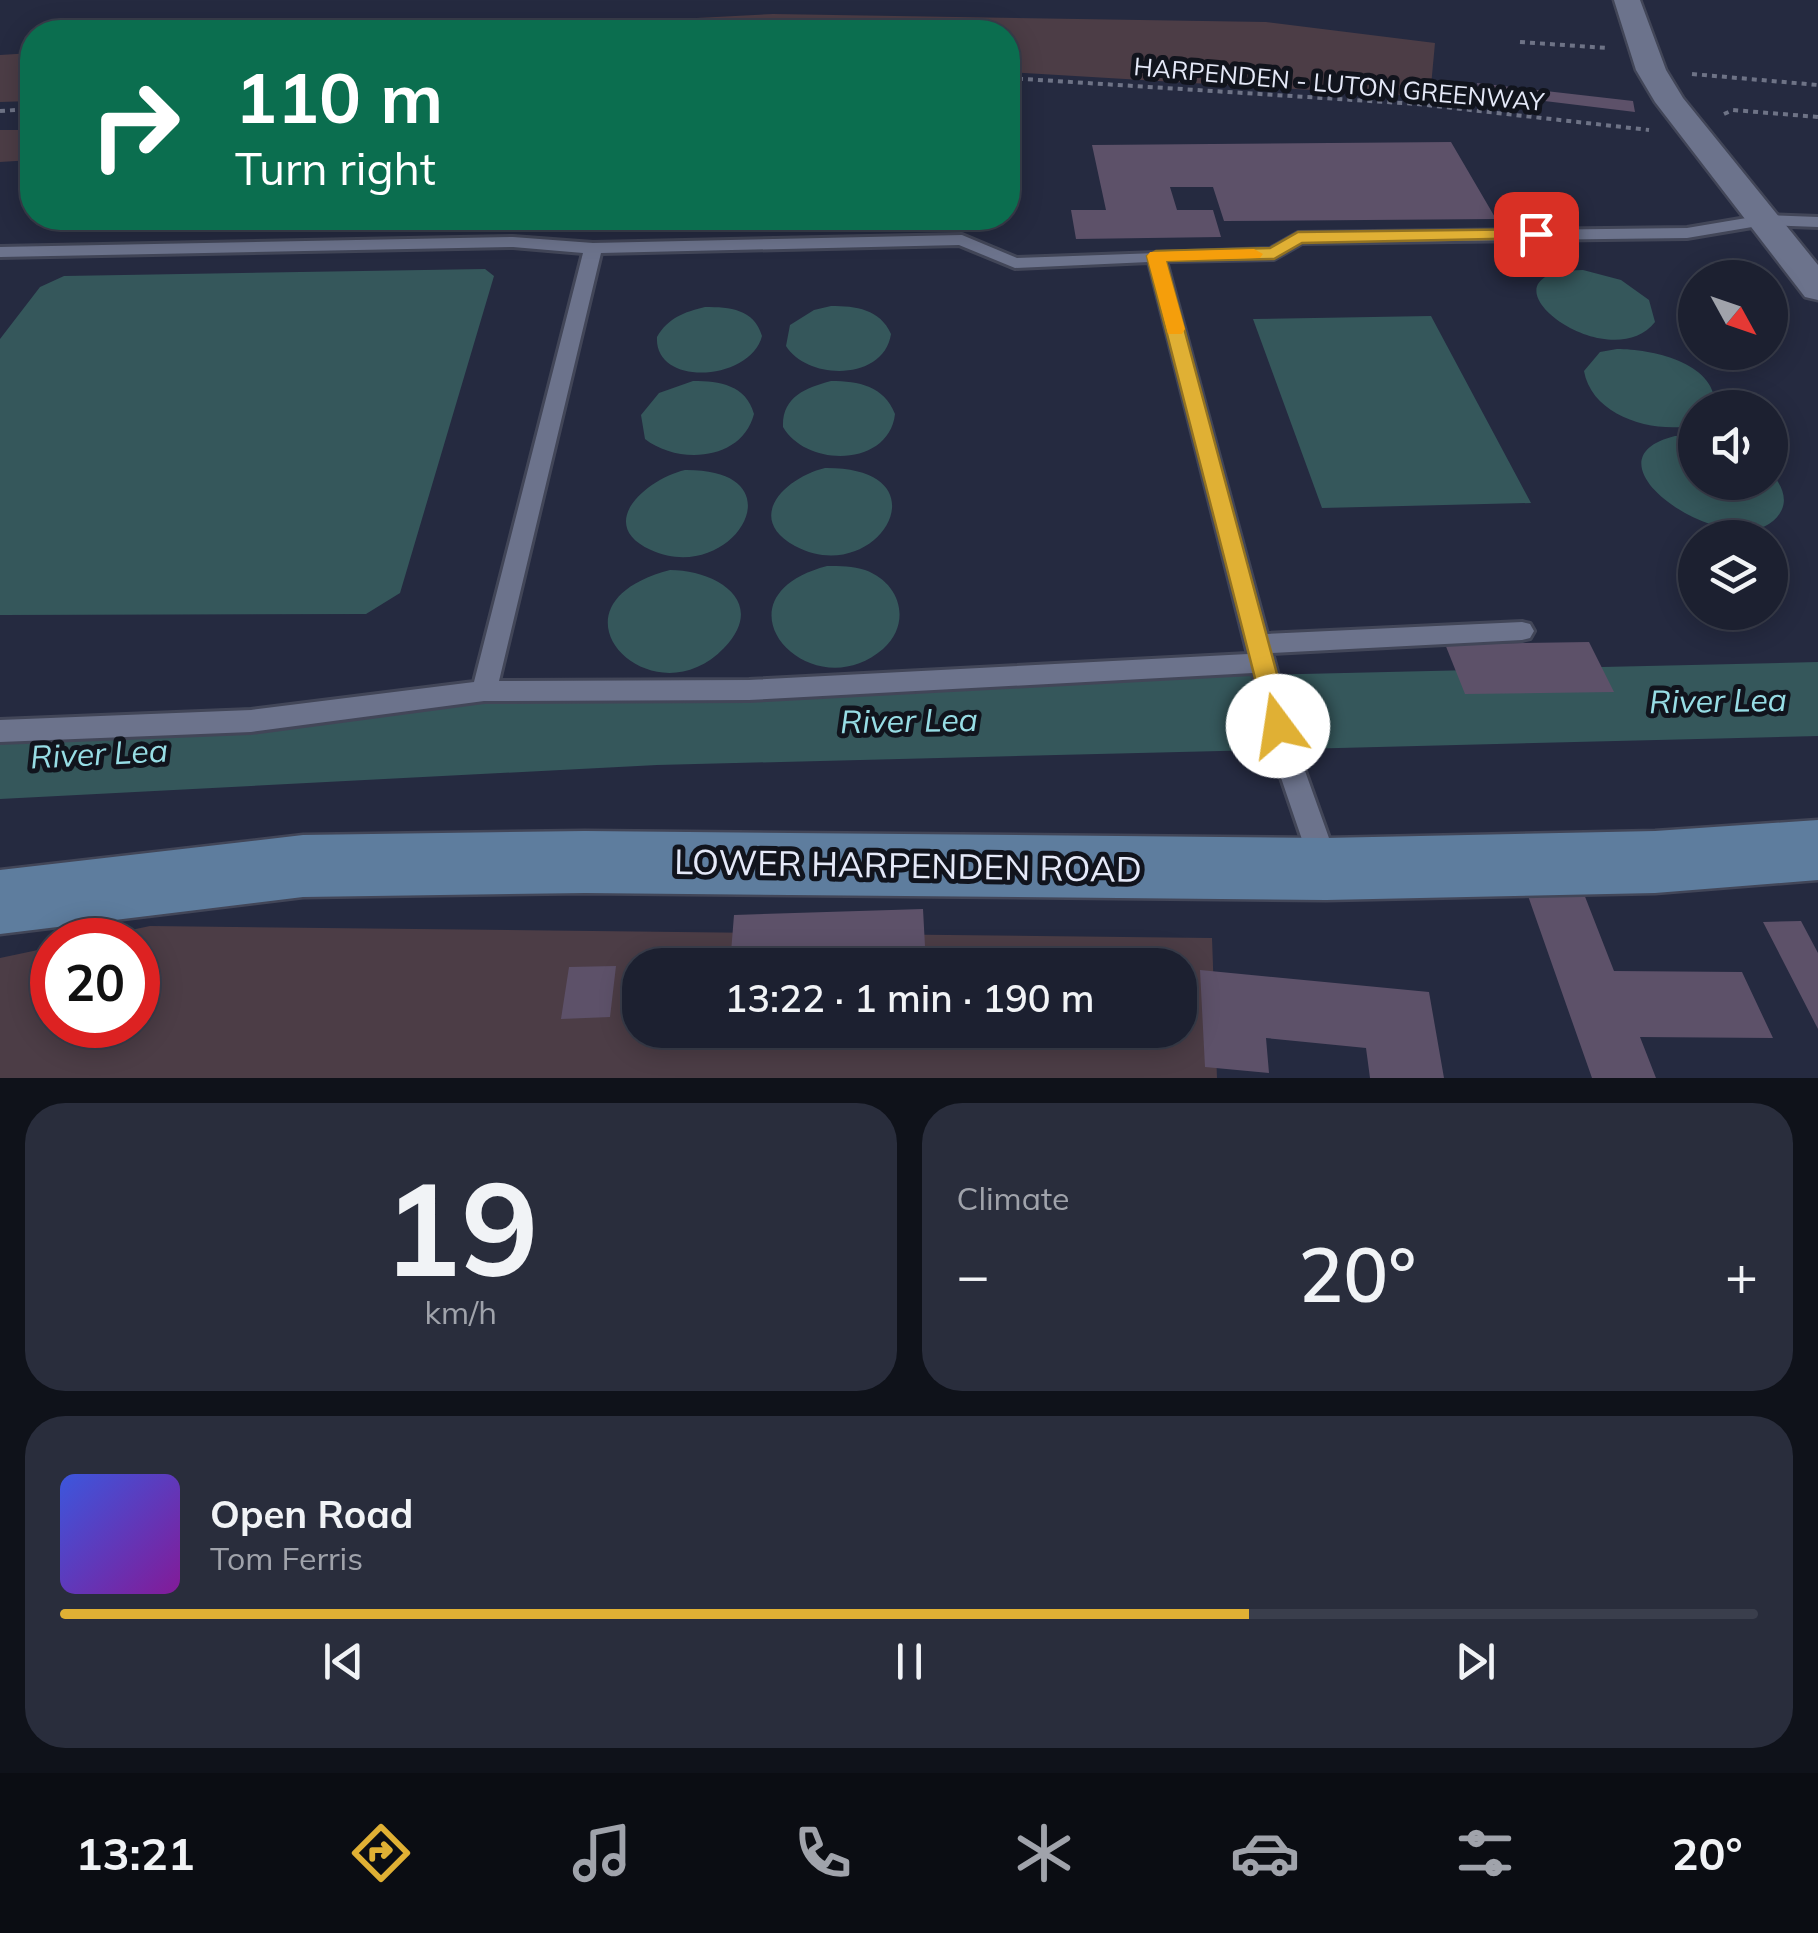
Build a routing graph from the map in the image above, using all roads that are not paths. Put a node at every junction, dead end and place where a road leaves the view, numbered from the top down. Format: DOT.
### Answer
graph roads {
  1 [pos="1626,0"];
  2 [pos="1764,220"];
  3 [pos="1818,222"];
  4 [pos="593,248"];
  5 [pos="0,252"];
  6 [pos="1156,256"];
  7 [pos="1818,289"];
  8 [pos="1522,632"];
  9 [pos="1260,653"];
  10 [pos="484,691"];
  11 [pos="0,731"];
  12 [pos="1818,850"];
  13 [pos="1326,869"];
  14 [pos="0,902"];
  1 -- 2 [label="street"];
  2 -- 3 [label="lane"];
  2 -- 6 [label="lane"];
  2 -- 7 [label="street"];
  4 -- 5 [label="lane"];
  4 -- 6 [label="lane"];
  4 -- 10 [label="lane"];
  6 -- 9 [label="lane"];
  8 -- 9 [label="lane"];
  9 -- 10 [label="lane"];
  9 -- 13 [label="lane"];
  10 -- 11 [label="lane"];
  12 -- 13 [label="main road, LOWER HARPENDEN ROAD"];
  13 -- 14 [label="main road, LOWER HARPENDEN ROAD"];
}
